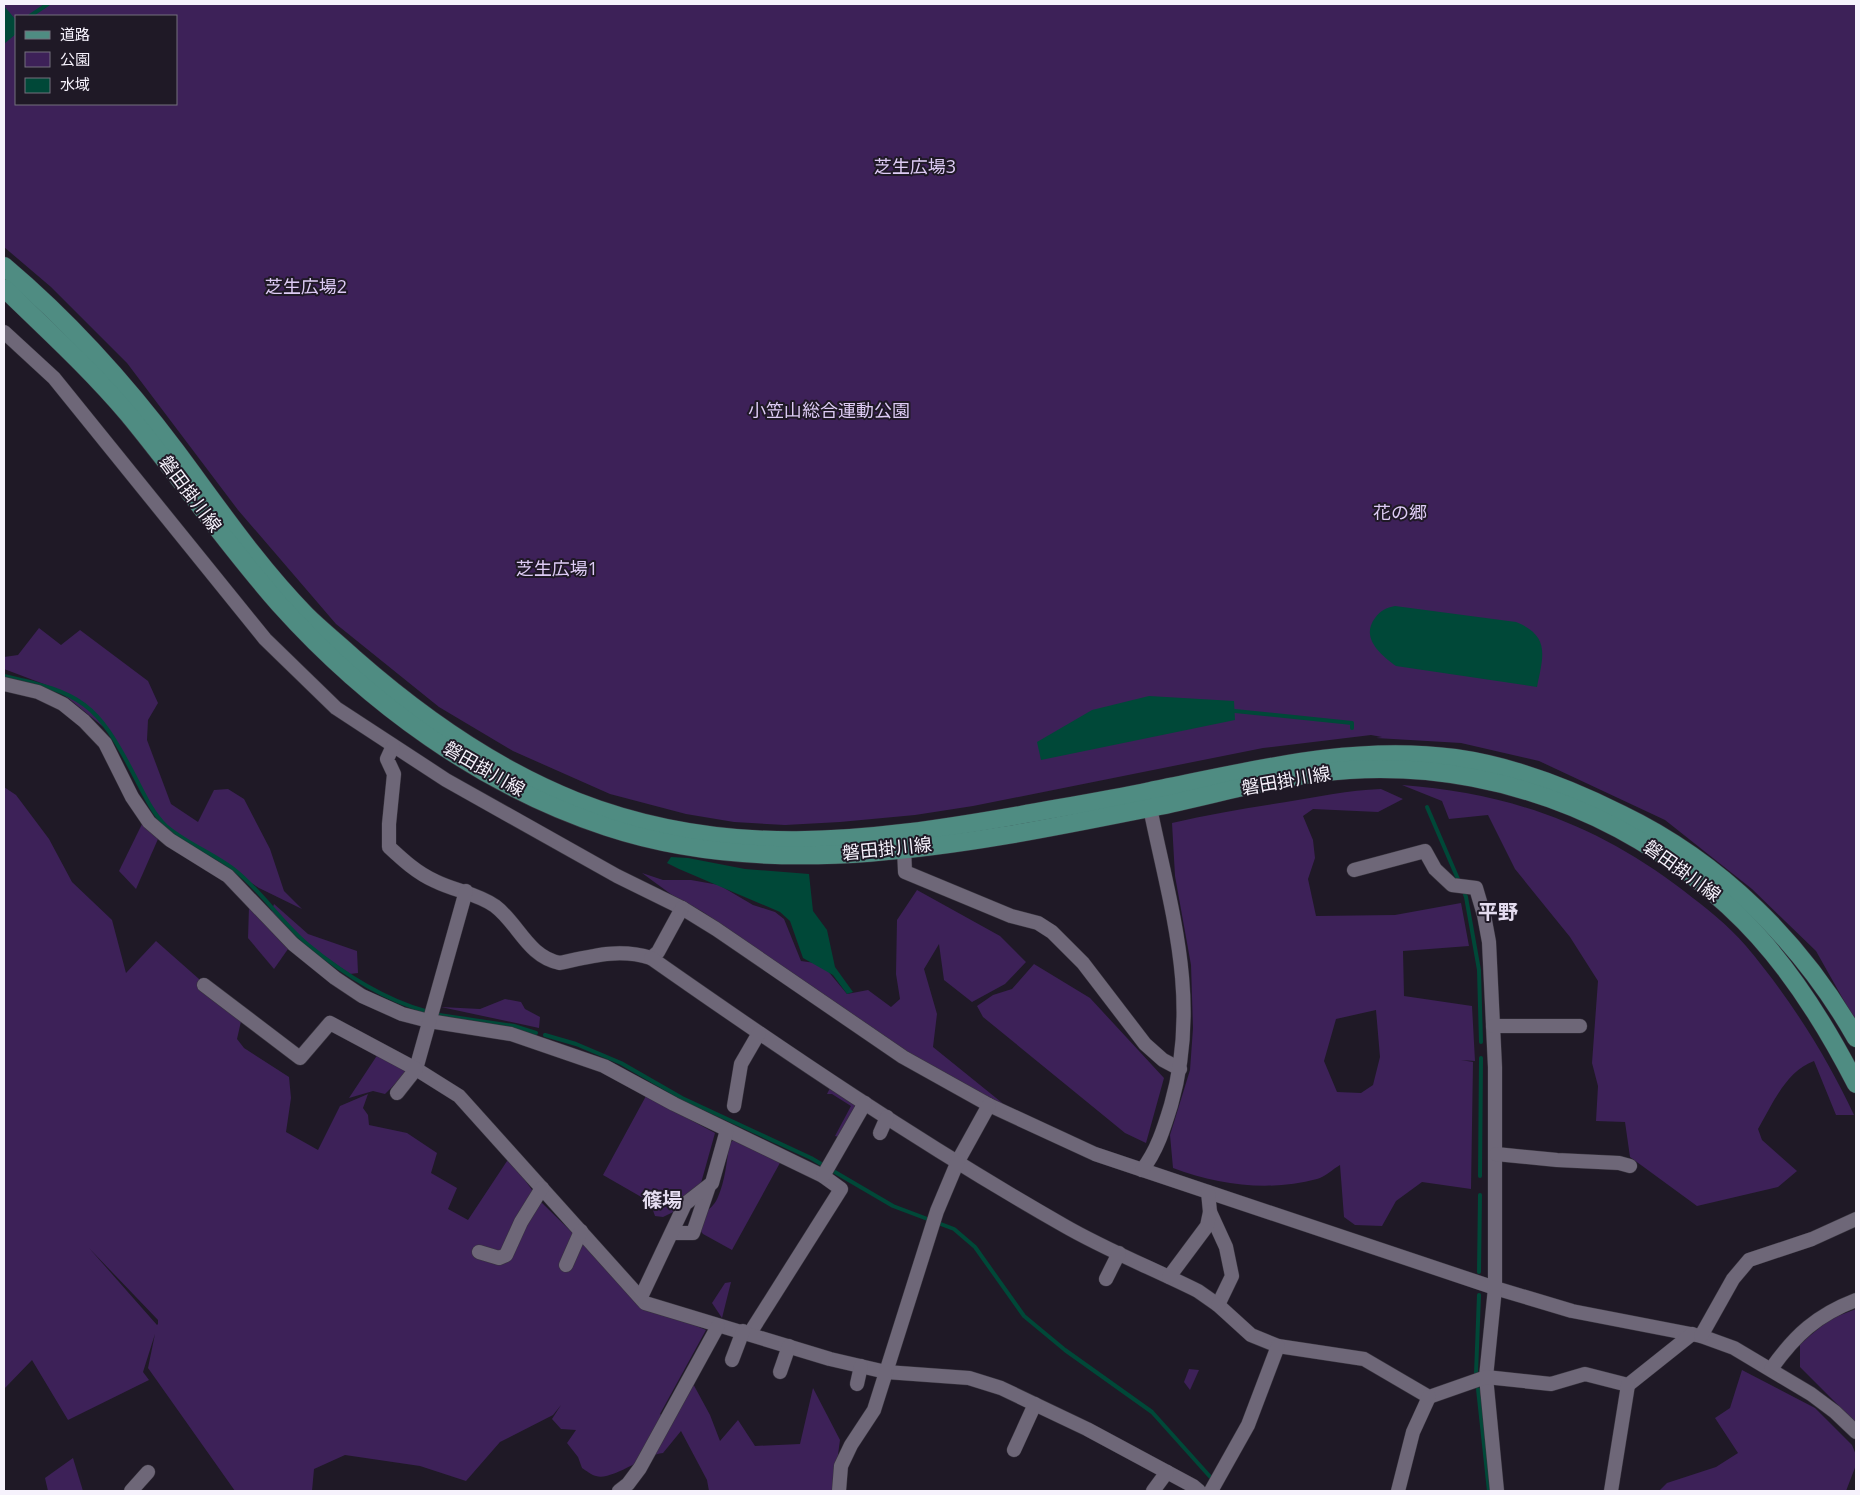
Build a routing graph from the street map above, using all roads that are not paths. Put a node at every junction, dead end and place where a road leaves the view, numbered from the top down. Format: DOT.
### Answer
graph roads {
  1 [pos="4,266"];
  2 [pos="4,288"];
  3 [pos="4,332"];
  4 [pos="4,684"];
  5 [pos="393,746"];
  6 [pos="1148,800"];
  7 [pos="904,848"];
  8 [pos="1354,870"];
  9 [pos="466,890"];
  10 [pos="682,908"];
  11 [pos="651,958"];
  12 [pos="204,985"];
  13 [pos="430,1021"];
  14 [pos="1493,1026"];
  15 [pos="1580,1026"];
  16 [pos="759,1033"];
  17 [pos="1856,1038"];
  18 [pos="416,1069"];
  19 [pos="1180,1069"];
  20 [pos="1856,1084"];
  21 [pos="397,1093"];
  22 [pos="865,1103"];
  23 [pos="989,1105"];
  24 [pos="734,1106"];
  25 [pos="887,1117"];
  26 [pos="727,1130"];
  27 [pos="880,1133"];
  28 [pos="1496,1154"];
  29 [pos="958,1162"];
  30 [pos="1630,1166"];
  31 [pos="1142,1170"];
  32 [pos="823,1176"];
  33 [pos="542,1188"];
  34 [pos="1208,1192"];
  35 [pos="1210,1212"];
  36 [pos="1856,1219"];
  37 [pos="581,1231"];
  38 [pos="479,1252"];
  39 [pos="1119,1253"];
  40 [pos="566,1265"];
  41 [pos="1170,1277"];
  42 [pos="1106,1279"];
  43 [pos="1495,1288"];
  44 [pos="641,1297"];
  45 [pos="1856,1300"];
  46 [pos="1218,1305"];
  47 [pos="718,1326"];
  48 [pos="747,1332"];
  49 [pos="1696,1335"];
  50 [pos="789,1346"];
  51 [pos="1278,1346"];
  52 [pos="732,1360"];
  53 [pos="861,1366"];
  54 [pos="1771,1368"];
  55 [pos="780,1372"];
  56 [pos="886,1372"];
  57 [pos="1486,1377"];
  58 [pos="857,1384"];
  59 [pos="1628,1385"];
  60 [pos="1429,1397"];
  61 [pos="1035,1404"];
  62 [pos="1856,1432"];
  63 [pos="1014,1450"];
  64 [pos="148,1472"];
  65 [pos="1166,1472"];
  66 [pos="1215,1485"];
  67 [pos="131,1491"];
  68 [pos="619,1491"];
  69 [pos="839,1491"];
  70 [pos="1153,1491"];
  71 [pos="1199,1491"];
  72 [pos="1398,1491"];
  73 [pos="1497,1491"];
  74 [pos="1611,1491"];
  1 -- 6 [label="main road, 磐田掛川線"];
  2 -- 7 [label="main road, 磐田掛川線"];
  3 -- 5 [label="street"];
  4 -- 13 [label="street"];
  5 -- 9 [label="street"];
  5 -- 10 [label="street"];
  6 -- 7 [label="main road, 磐田掛川線"];
  6 -- 17 [label="main road, 磐田掛川線"];
  6 -- 19 [label="street"];
  6 -- 20 [label="main road, 磐田掛川線"];
  7 -- 19 [label="street"];
  8 -- 14 [label="street"];
  9 -- 11 [label="street"];
  9 -- 13 [label="street"];
  10 -- 11 [label="street"];
  10 -- 23 [label="street"];
  11 -- 16 [label="street"];
  12 -- 18 [label="street"];
  13 -- 18 [label="street"];
  13 -- 26 [label="street"];
  14 -- 15 [label="street"];
  14 -- 28 [label="street"];
  16 -- 22 [label="street"];
  16 -- 24 [label="street"];
  18 -- 21 [label="street"];
  18 -- 33 [label="street"];
  19 -- 31 [label="street"];
  22 -- 25 [label="street"];
  22 -- 32 [label="street"];
  23 -- 29 [label="street"];
  23 -- 31 [label="street"];
  25 -- 27 [label="street"];
  25 -- 29 [label="street"];
  26 -- 32 [label="street"];
  26 -- 44 [label="street"];
  28 -- 30 [label="street"];
  28 -- 43 [label="street"];
  29 -- 39 [label="street"];
  29 -- 56 [label="street"];
  31 -- 34 [label="street"];
  32 -- 48 [label="street"];
  33 -- 37 [label="street"];
  33 -- 38 [label="street"];
  34 -- 35 [label="street"];
  34 -- 43 [label="street"];
  35 -- 41 [label="street"];
  35 -- 46 [label="street"];
  36 -- 49 [label="street"];
  37 -- 40 [label="street"];
  37 -- 44 [label="street"];
  39 -- 41 [label="street"];
  39 -- 42 [label="street"];
  41 -- 46 [label="street"];
  43 -- 49 [label="street"];
  43 -- 57 [label="street"];
  44 -- 47 [label="street"];
  45 -- 54 [label="street"];
  46 -- 51 [label="street"];
  47 -- 48 [label="street"];
  47 -- 68 [label="street"];
  48 -- 50 [label="street"];
  48 -- 52 [label="street"];
  49 -- 54 [label="street"];
  49 -- 59 [label="street"];
  50 -- 53 [label="street"];
  50 -- 55 [label="street"];
  51 -- 60 [label="street"];
  51 -- 66 [label="street"];
  53 -- 56 [label="street"];
  53 -- 58 [label="street"];
  54 -- 62 [label="street"];
  56 -- 61 [label="street"];
  56 -- 69 [label="street"];
  57 -- 59 [label="street"];
  57 -- 60 [label="street"];
  57 -- 73 [label="street"];
  59 -- 74 [label="street"];
  60 -- 72 [label="street"];
  61 -- 63 [label="street"];
  61 -- 65 [label="street"];
  64 -- 67 [label="street"];
  65 -- 70 [label="street"];
  65 -- 71 [label="street"];
}
